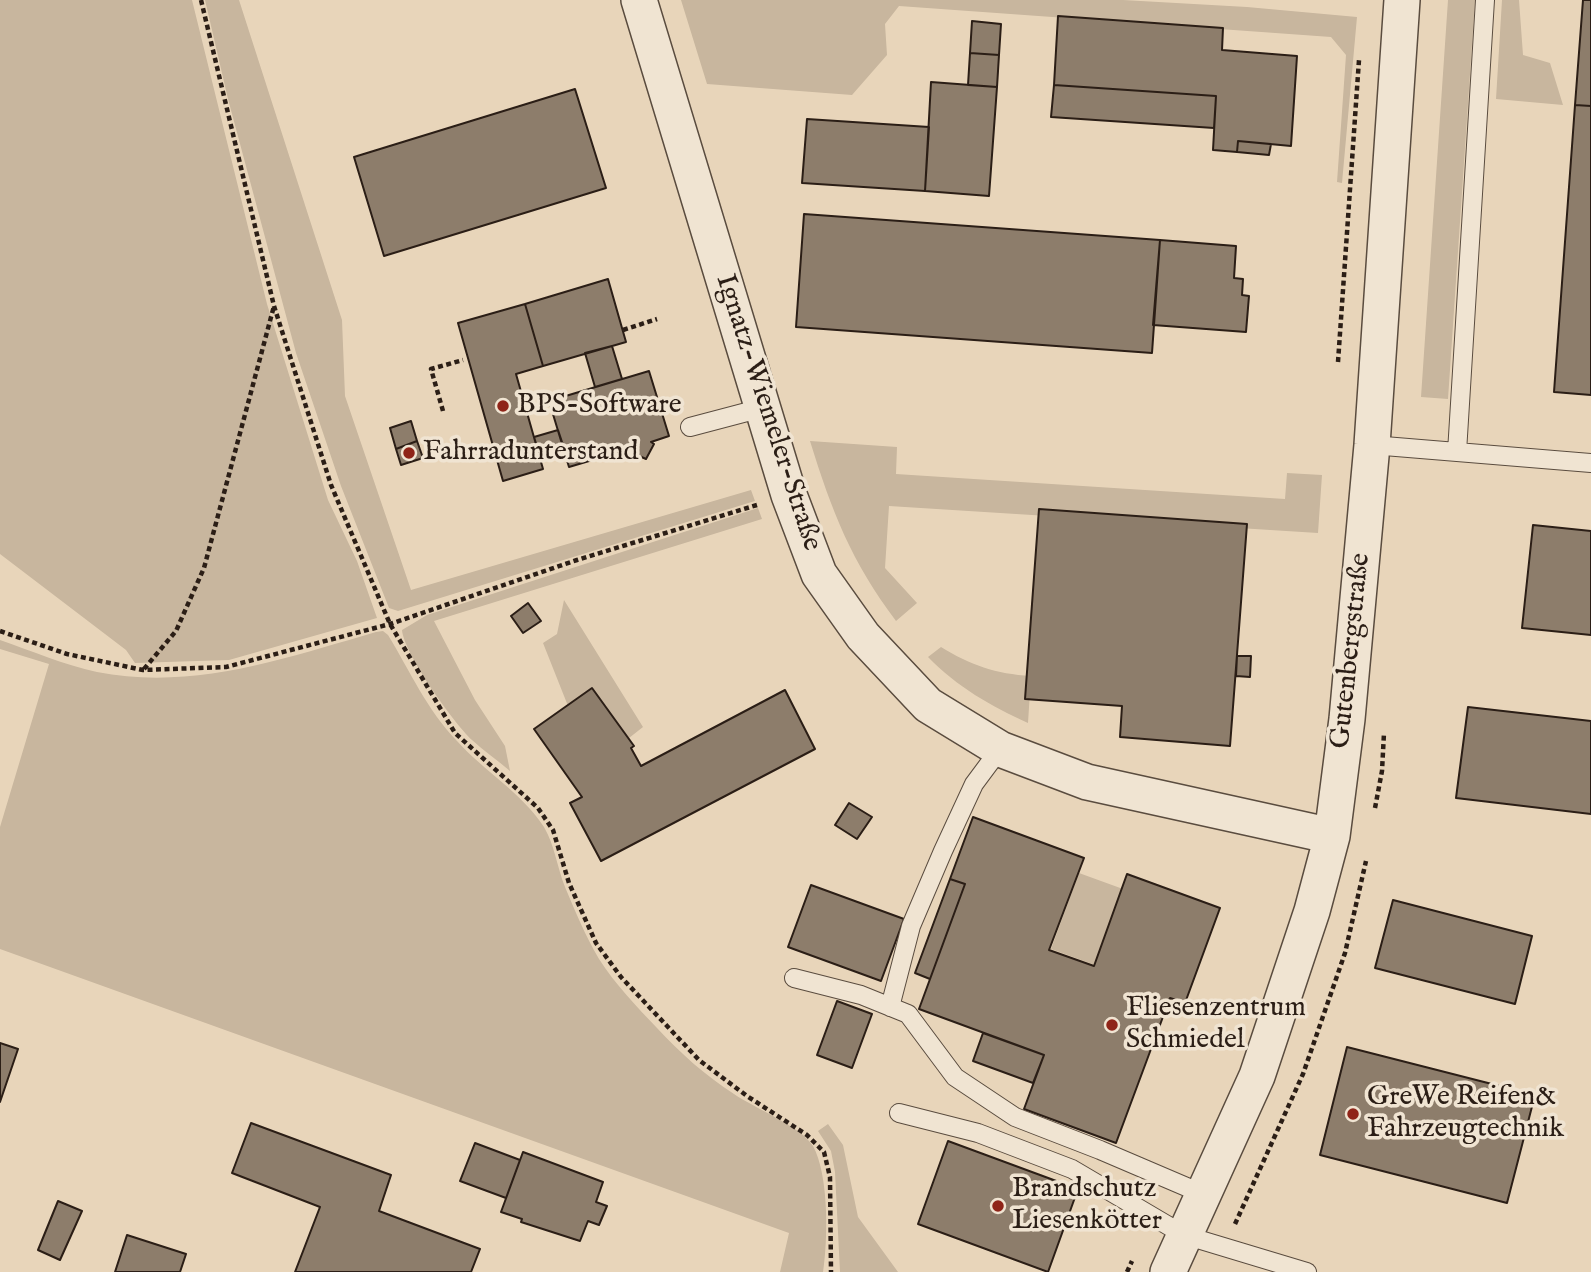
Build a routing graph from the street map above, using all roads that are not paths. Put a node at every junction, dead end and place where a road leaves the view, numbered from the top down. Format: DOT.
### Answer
graph roads {
  1 [pos="639,0"];
  2 [pos="1402,0"];
  3 [pos="1486,0"];
  4 [pos="762,408"];
  5 [pos="690,427"];
  6 [pos="1372,445"];
  7 [pos="1457,452"];
  8 [pos="1591,463"];
  9 [pos="1000,749"];
  10 [pos="1332,836"];
  11 [pos="794,978"];
  12 [pos="890,1007"];
  13 [pos="899,1113"];
  14 [pos="1203,1194"];
  15 [pos="1184,1235"];
  16 [pos="1168,1272"];
  17 [pos="1307,1272"];
  1 -- 4 [label="street, Ignatz-Wiemeler-Straße"];
  2 -- 6 [label="street, Gutenbergstraße"];
  3 -- 7 [label="lane"];
  4 -- 5 [label="lane"];
  4 -- 9 [label="street, Ignatz-Wiemeler-Straße"];
  6 -- 7 [label="lane"];
  6 -- 10 [label="street, Gutenbergstraße"];
  7 -- 8 [label="lane"];
  9 -- 10 [label="street, Ignatz-Wiemeler-Straße"];
  9 -- 12 [label="lane"];
  10 -- 14 [label="street, Gutenbergstraße"];
  11 -- 12 [label="lane"];
  12 -- 14 [label="lane"];
  13 -- 15 [label="lane"];
  14 -- 15 [label="street, Gutenbergstraße"];
  15 -- 16 [label="street, Gutenbergstraße"];
  15 -- 17 [label="lane"];
}
